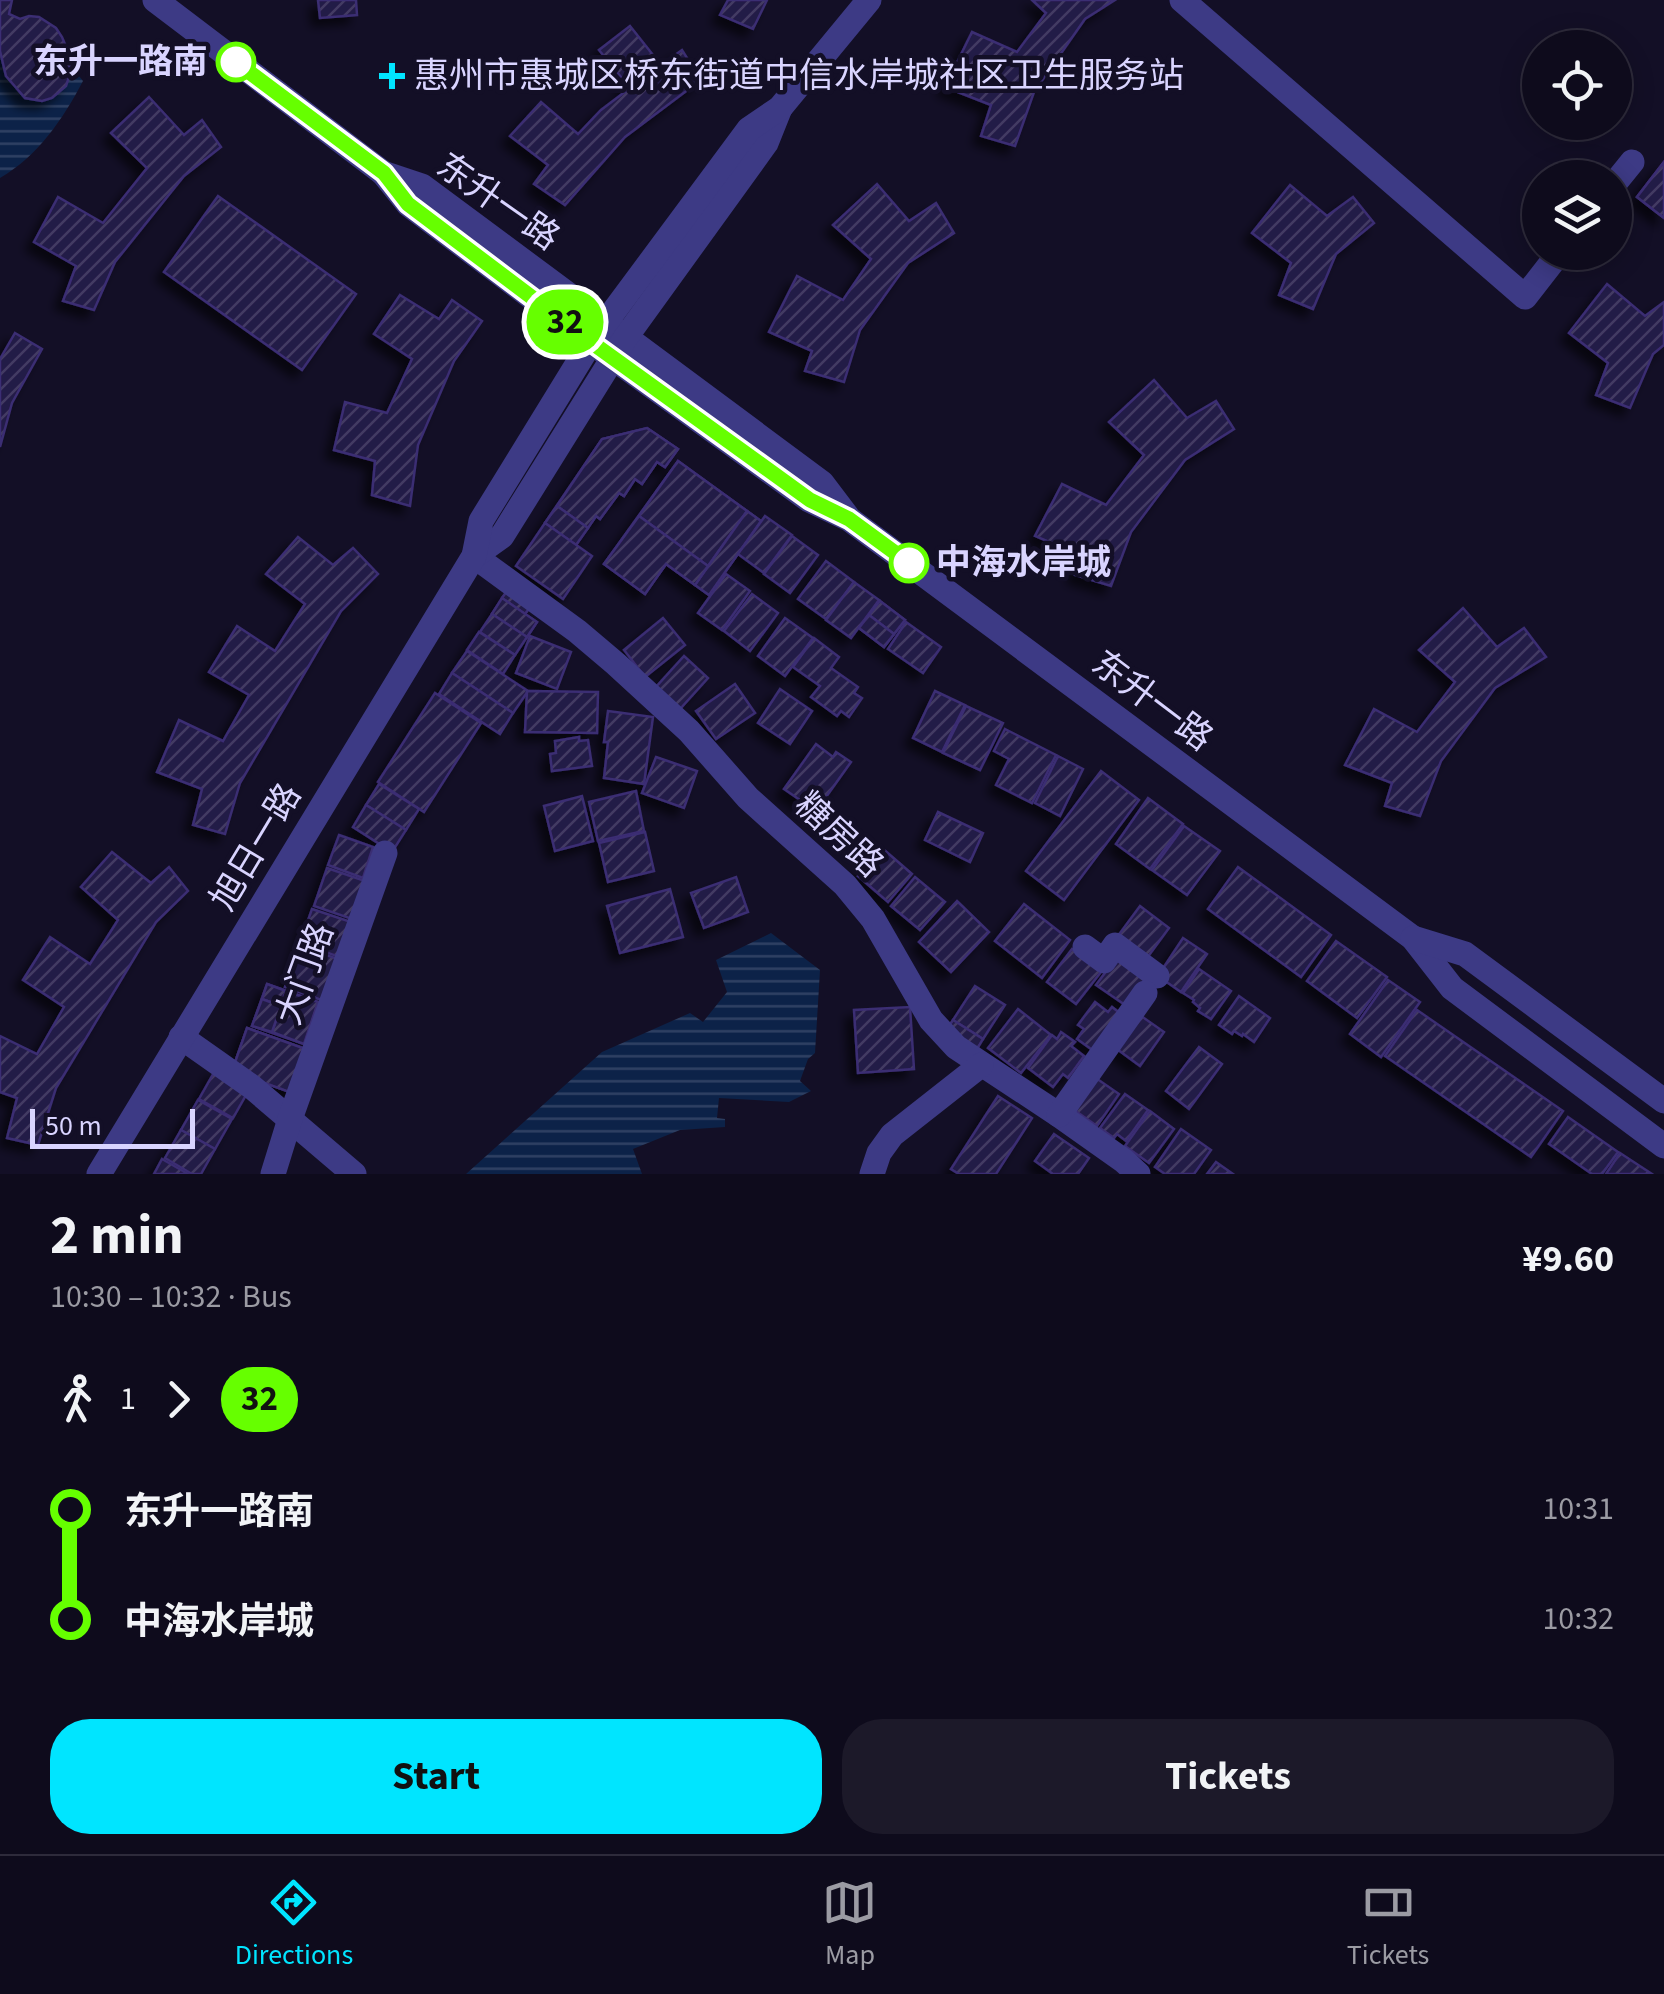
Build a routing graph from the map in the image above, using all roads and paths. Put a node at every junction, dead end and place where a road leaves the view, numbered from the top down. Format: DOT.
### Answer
graph roads {
  1 [pos="154,0"];
  2 [pos="869,0"];
  3 [pos="1182,0"];
  4 [pos="780,108"];
  5 [pos="1545,270"];
  6 [pos="598,331"];
  7 [pos="620,348"];
  8 [pos="474,556"];
  9 [pos="385,853"];
  10 [pos="1413,938"];
  11 [pos="1085,947"];
  12 [pos="181,1038"];
  13 [pos="980,1065"];
  14 [pos="1664,1102"];
  15 [pos="1060,1115"];
  16 [pos="290,1119"];
  17 [pos="1664,1146"];
  18 [pos="340,1168"];
  19 [pos="98,1174"];
  20 [pos="273,1174"];
  21 [pos="872,1174"];
  22 [pos="1138,1174"];
  1 -- 6 [label="street, 东升一路"];
  2 -- 4 [label="street, 旭日一路"];
  3 -- 5 [label="street"];
  4 -- 6 [label="street, 旭日一路"];
  4 -- 7 [label="street, 旭日一路"];
  6 -- 7 [label="street, 东升一路"];
  6 -- 8 [label="street, 旭日一路"];
  7 -- 8 [label="street, 旭日一路"];
  7 -- 10 [label="street, 东升一路"];
  8 -- 12 [label="street, 旭日一路"];
  8 -- 13 [label="street, 糖房路"];
  9 -- 16 [label="street, 大门路"];
  10 -- 14 [label="street, 东升一路"];
  10 -- 17 [label="street, 东升一路"];
  11 -- 15 [label="street"];
  12 -- 16 [label="street"];
  12 -- 19 [label="street, 旭日一路"];
  13 -- 15 [label="street, 糖房路"];
  13 -- 21 [label="street"];
  15 -- 22 [label="street, 糖房路"];
  16 -- 18 [label="street"];
  16 -- 20 [label="street, 大门路"];
}
